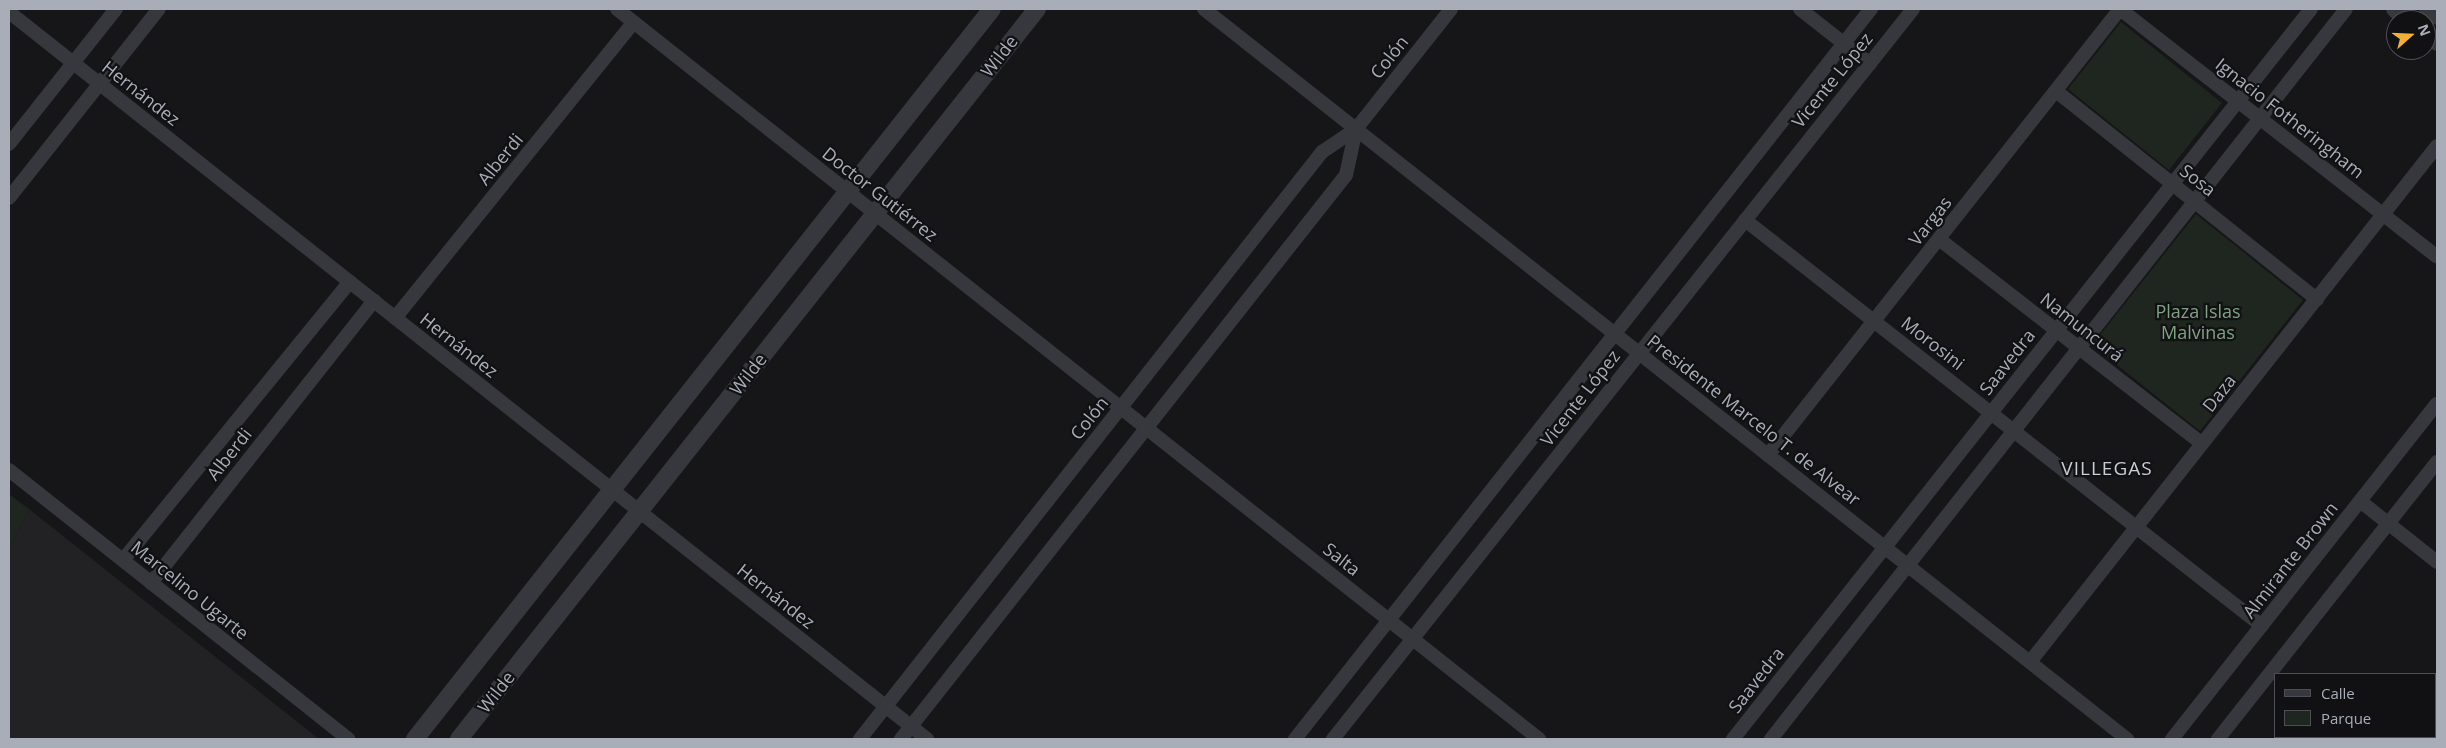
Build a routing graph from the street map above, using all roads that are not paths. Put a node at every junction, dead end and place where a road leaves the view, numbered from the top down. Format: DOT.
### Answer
graph roads {
  1 [pos="116,9"];
  2 [pos="159,9"];
  3 [pos="617,9"];
  4 [pos="992,9"];
  5 [pos="1037,9"];
  6 [pos="1204,9"];
  7 [pos="1451,9"];
  8 [pos="1800,9"];
  9 [pos="1871,9"];
  10 [pos="1913,9"];
  11 [pos="2120,9"];
  12 [pos="2311,9"];
  13 [pos="2346,9"];
  14 [pos="2428,9"];
  15 [pos="9,12"];
  16 [pos="2437,16"];
  17 [pos="634,22"];
  18 [pos="1844,43"];
  19 [pos="73,63"];
  20 [pos="1870,64"];
  21 [pos="99,84"];
  22 [pos="2056,91"];
  23 [pos="2238,101"];
  24 [pos="2260,118"];
  25 [pos="1356,129"];
  26 [pos="9,144"];
  27 [pos="2437,146"];
  28 [pos="2172,184"];
  29 [pos="848,192"];
  30 [pos="9,198"];
  31 [pos="2194,201"];
  32 [pos="875,213"];
  33 [pos="2383,215"];
  34 [pos="1745,220"];
  35 [pos="1939,239"];
  36 [pos="2437,258"];
  37 [pos="350,282"];
  38 [pos="2317,299"];
  39 [pos="374,301"];
  40 [pos="395,318"];
  41 [pos="1874,321"];
  42 [pos="2056,330"];
  43 [pos="1615,334"];
  44 [pos="2079,348"];
  45 [pos="1639,353"];
  46 [pos="2437,404"];
  47 [pos="1121,408"];
  48 [pos="1991,413"];
  49 [pos="1146,428"];
  50 [pos="2014,431"];
  51 [pos="2202,444"];
  52 [pos="1768,455"];
  53 [pos="2437,462"];
  54 [pos="9,470"];
  55 [pos="612,490"];
  56 [pos="2360,502"];
  57 [pos="639,511"];
  58 [pos="2388,524"];
  59 [pos="2136,528"];
  60 [pos="1885,547"];
  61 [pos="123,560"];
  62 [pos="2437,562"];
  63 [pos="1908,566"];
  64 [pos="151,583"];
  65 [pos="1389,620"];
  66 [pos="2262,626"];
  67 [pos="1413,639"];
  68 [pos="2030,662"];
  69 [pos="886,706"];
  70 [pos="911,727"];
  71 [pos="348,739"];
  72 [pos="415,739"];
  73 [pos="459,739"];
  74 [pos="860,739"];
  75 [pos="901,739"];
  76 [pos="927,739"];
  77 [pos="1295,739"];
  78 [pos="1333,739"];
  79 [pos="1540,739"];
  80 [pos="1733,739"];
  81 [pos="1771,739"];
  82 [pos="2127,739"];
  83 [pos="2172,739"];
  84 [pos="2218,739"];
  1 -- 19 [label="street"];
  2 -- 21 [label="street"];
  3 -- 17 [label="street, Doctor Gutiérrez"];
  4 -- 29 [label="street, Wilde"];
  5 -- 32 [label="street, Wilde"];
  6 -- 25 [label="street, Presidente Marcelo T. de Alvear"];
  7 -- 25 [label="street, Colón"];
  8 -- 18 [label="street"];
  9 -- 18 [label="street, Vicente López"];
  10 -- 20 [label="street, Vicente López"];
  11 -- 22 [label="street, Vargas"];
  11 -- 23 [label="street, Ignacio Fotheringham"];
  12 -- 23 [label="street, Saavedra"];
  13 -- 24 [label="street"];
  14 -- 16 [label="street"];
  15 -- 19 [label="street, Hernández"];
  17 -- 29 [label="street, Doctor Gutiérrez"];
  17 -- 40 [label="street, Alberdi"];
  18 -- 20 [label="street"];
  18 -- 43 [label="street, Vicente López"];
  19 -- 21 [label="street, Hernández"];
  19 -- 26 [label="street"];
  20 -- 34 [label="street, Vicente López"];
  21 -- 30 [label="street"];
  21 -- 37 [label="street, Hernández"];
  22 -- 28 [label="street, Sosa"];
  22 -- 35 [label="street, Vargas"];
  23 -- 24 [label="street, Ignacio Fotheringham"];
  23 -- 28 [label="street, Saavedra"];
  24 -- 31 [label="street"];
  24 -- 33 [label="street, Ignacio Fotheringham"];
  25 -- 43 [label="street, Presidente Marcelo T. de Alvear"];
  25 -- 47 [label="street, Colón"];
  25 -- 49 [label="street, Colón"];
  27 -- 33 [label="street, Daza"];
  28 -- 31 [label="street, Sosa"];
  28 -- 42 [label="street, Saavedra"];
  29 -- 32 [label="street, Doctor Gutiérrez"];
  29 -- 55 [label="street, Wilde"];
  31 -- 38 [label="street, Sosa"];
  31 -- 44 [label="street"];
  32 -- 47 [label="street, Doctor Gutiérrez"];
  32 -- 57 [label="street, Wilde"];
  33 -- 36 [label="street, Ignacio Fotheringham"];
  33 -- 38 [label="street, Daza"];
  34 -- 41 [label="street, Morosini"];
  34 -- 45 [label="street, Vicente López"];
  35 -- 41 [label="street, Vargas"];
  35 -- 42 [label="street, Namuncurá"];
  37 -- 39 [label="street, Hernández"];
  37 -- 61 [label="street, Alberdi"];
  38 -- 51 [label="street, Daza"];
  39 -- 40 [label="street, Hernández"];
  39 -- 64 [label="street, Alberdi"];
  40 -- 55 [label="street, Hernández"];
  41 -- 48 [label="street, Morosini"];
  41 -- 52 [label="street, Vargas"];
  42 -- 44 [label="street, Namuncurá"];
  42 -- 48 [label="street, Saavedra"];
  43 -- 45 [label="street, Presidente Marcelo T. de Alvear"];
  43 -- 65 [label="street, Vicente López"];
  44 -- 50 [label="street"];
  44 -- 51 [label="street, Namuncurá"];
  45 -- 52 [label="street, Presidente Marcelo T. de Alvear"];
  45 -- 67 [label="street, Vicente López"];
  46 -- 56 [label="street, Almirante Brown"];
  47 -- 49 [label="street, Salta"];
  47 -- 69 [label="street, Colón"];
  48 -- 50 [label="street, Morosini"];
  48 -- 60 [label="street, Saavedra"];
  49 -- 65 [label="street, Salta"];
  49 -- 70 [label="street, Colón"];
  50 -- 59 [label="street, Morosini"];
  50 -- 63 [label="street"];
  51 -- 59 [label="street, Daza"];
  52 -- 60 [label="street, Presidente Marcelo T. de Alvear"];
  53 -- 58 [label="street"];
  54 -- 61 [label="street, Marcelino Ugarte"];
  55 -- 57 [label="street, Hernández"];
  55 -- 72 [label="street, Wilde"];
  56 -- 58 [label="street"];
  56 -- 66 [label="street, Almirante Brown"];
  57 -- 69 [label="street, Hernández"];
  57 -- 73 [label="street, Wilde"];
  58 -- 62 [label="street"];
  58 -- 84 [label="street"];
  59 -- 66 [label="street, Morosini"];
  59 -- 68 [label="street, Daza"];
  60 -- 63 [label="street, Presidente Marcelo T. de Alvear"];
  60 -- 80 [label="street, Saavedra"];
  61 -- 64 [label="street, Marcelino Ugarte"];
  63 -- 68 [label="street, Presidente Marcelo T. de Alvear"];
  63 -- 81 [label="street"];
  64 -- 71 [label="street, Marcelino Ugarte"];
  65 -- 67 [label="street, Salta"];
  65 -- 77 [label="street, Vicente López"];
  66 -- 83 [label="street, Almirante Brown"];
  67 -- 78 [label="street, Vicente López"];
  67 -- 79 [label="street, Salta"];
  68 -- 82 [label="street, Presidente Marcelo T. de Alvear"];
  69 -- 70 [label="street, Hernández"];
  69 -- 74 [label="street, Colón"];
  70 -- 75 [label="street, Colón"];
  70 -- 76 [label="street, Hernández"];
}
